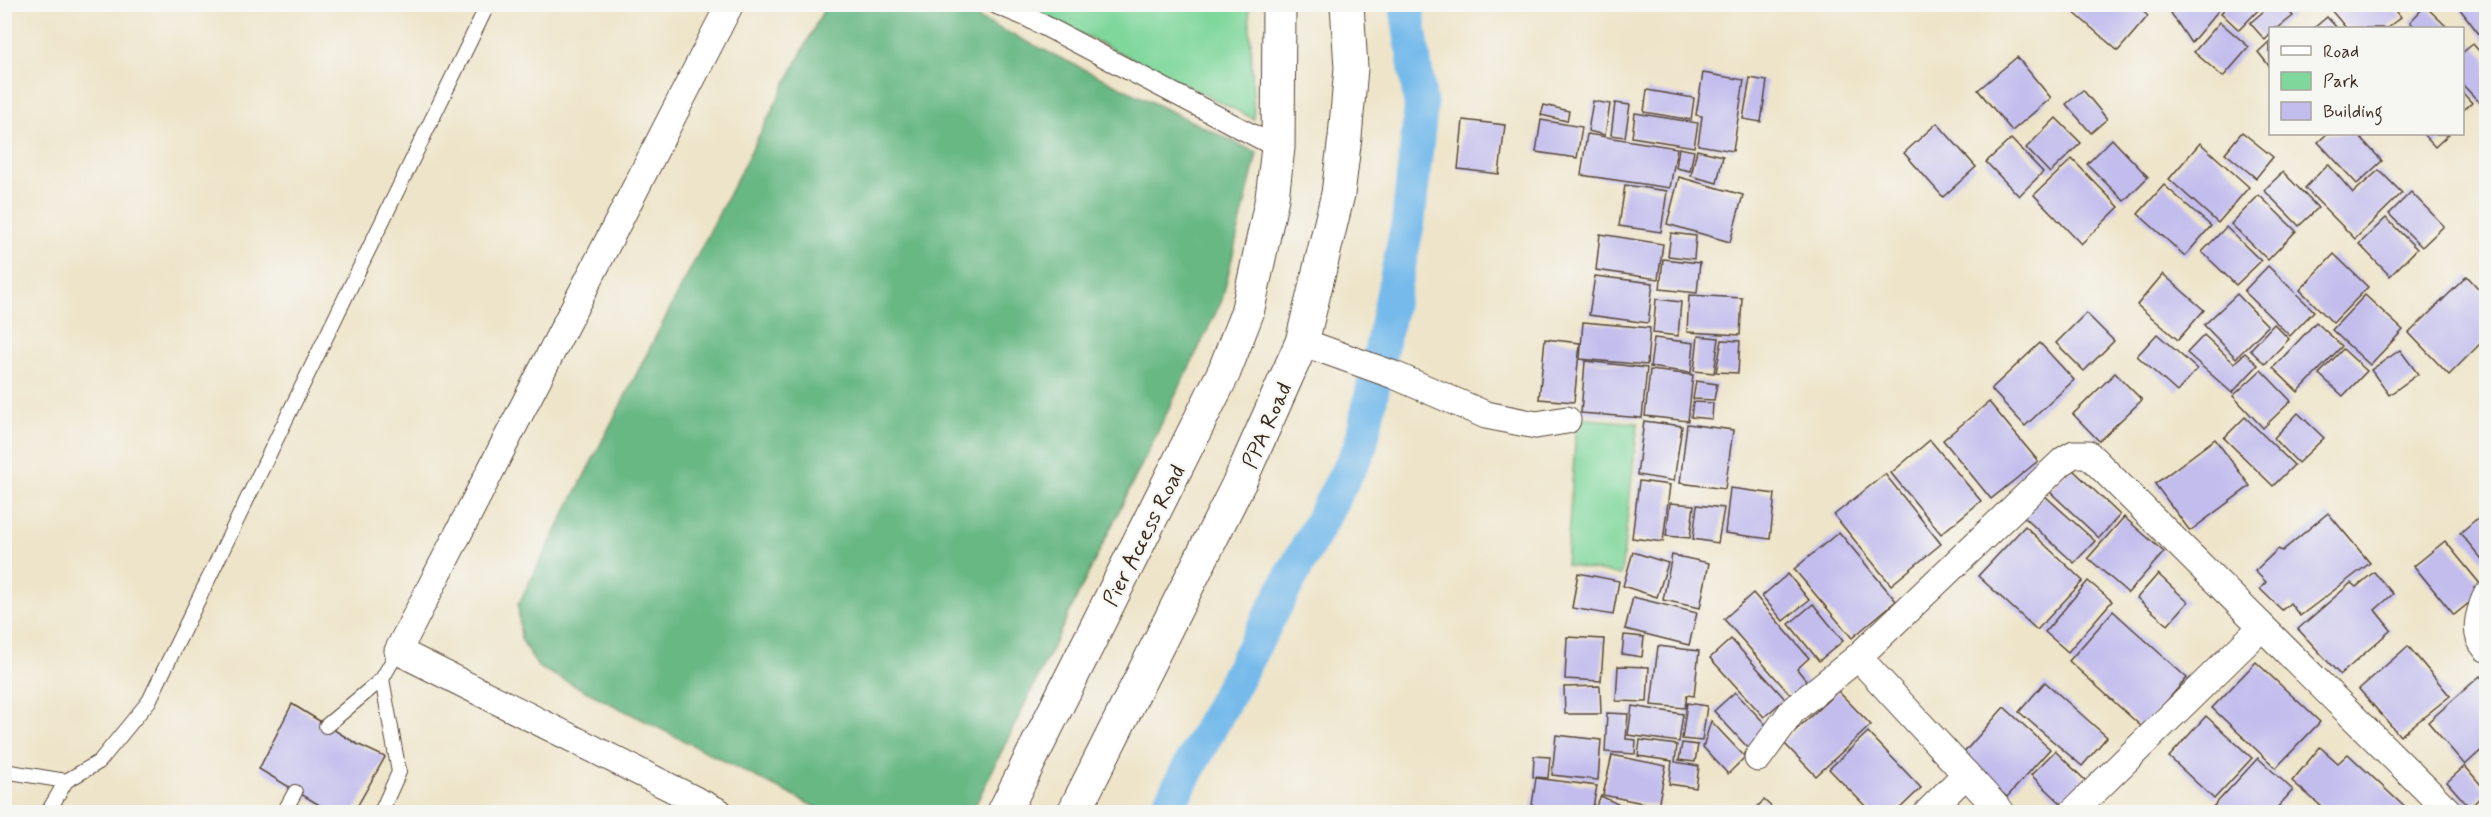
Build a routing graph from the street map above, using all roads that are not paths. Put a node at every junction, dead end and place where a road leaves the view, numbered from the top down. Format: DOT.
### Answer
graph roads {
  1 [pos="488,4"];
  2 [pos="730,4"];
  3 [pos="997,4"];
  4 [pos="1280,4"];
  5 [pos="1347,4"];
  6 [pos="1278,148"];
  7 [pos="1302,342"];
  8 [pos="1567,420"];
  9 [pos="2487,596"];
  10 [pos="2262,627"];
  11 [pos="2487,648"];
  12 [pos="398,651"];
  13 [pos="1858,657"];
  14 [pos="382,679"];
  15 [pos="326,726"];
  16 [pos="1758,758"];
  17 [pos="4,771"];
  18 [pos="1966,774"];
  19 [pos="66,781"];
  20 [pos="295,792"];
  21 [pos="48,813"];
  22 [pos="284,813"];
  23 [pos="381,813"];
  24 [pos="719,813"];
  25 [pos="1004,813"];
  26 [pos="1074,813"];
  27 [pos="1928,813"];
  28 [pos="2001,813"];
  29 [pos="2073,813"];
  30 [pos="2449,813"];
  1 -- 19 [label="lane"];
  2 -- 12 [label="street"];
  3 -- 6 [label="street"];
  4 -- 6 [label="highway"];
  5 -- 7 [label="highway, PPA Road"];
  6 -- 25 [label="highway, Pier Access Road"];
  7 -- 8 [label="street"];
  7 -- 26 [label="highway, PPA Road"];
  9 -- 11 [label="street"];
  10 -- 13 [label="street"];
  10 -- 29 [label="street"];
  10 -- 30 [label="street"];
  12 -- 14 [label="lane"];
  12 -- 24 [label="street"];
  13 -- 16 [label="street"];
  13 -- 18 [label="street"];
  14 -- 15 [label="lane"];
  14 -- 23 [label="lane"];
  17 -- 19 [label="lane"];
  18 -- 27 [label="street"];
  18 -- 28 [label="street"];
  19 -- 21 [label="lane"];
  20 -- 22 [label="lane"];
}
